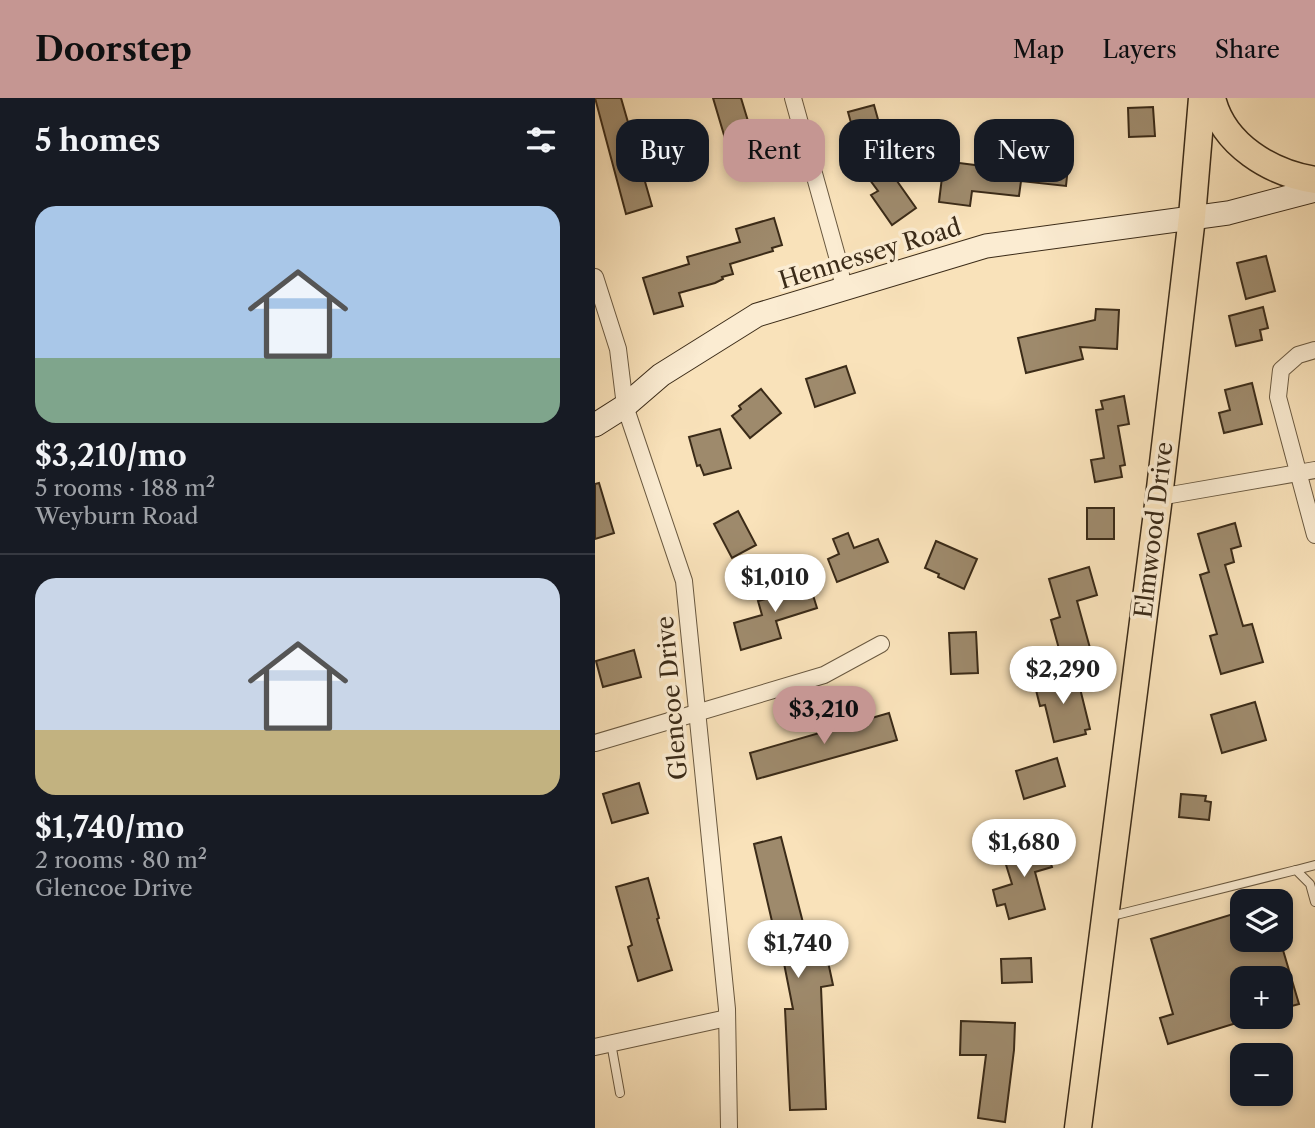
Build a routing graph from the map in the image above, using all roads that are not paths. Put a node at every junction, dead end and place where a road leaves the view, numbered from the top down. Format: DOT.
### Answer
graph roads {
  1 [pos="793,98"];
  2 [pos="1202,98"];
  3 [pos="1212,98"];
  4 [pos="1315,180"];
  5 [pos="1315,190"];
  6 [pos="1192,217"];
  7 [pos="595,277"];
  8 [pos="844,289"];
  9 [pos="1315,350"];
  10 [pos="625,406"];
  11 [pos="595,425"];
  12 [pos="1315,470"];
  13 [pos="1298,473"];
  14 [pos="1159,497"];
  15 [pos="1315,536"];
  16 [pos="881,644"];
  17 [pos="696,715"];
  18 [pos="595,743"];
  19 [pos="1315,865"];
  20 [pos="1296,870"];
  21 [pos="1315,902"];
  22 [pos="1105,918"];
  23 [pos="727,1018"];
  24 [pos="603,1045"];
  25 [pos="620,1093"];
  26 [pos="729,1128"];
  27 [pos="1078,1128"];
  1 -- 8 [label="street"];
  2 -- 6 [label="main road, Elmwood Drive"];
  3 -- 4 [label="main road"];
  5 -- 6 [label="street, Hennessey Road"];
  6 -- 8 [label="street, Hennessey Road"];
  6 -- 14 [label="main road, Elmwood Drive"];
  7 -- 10 [label="street, Glencoe Drive"];
  8 -- 10 [label="street, Hennessey Road"];
  9 -- 13 [label="street"];
  10 -- 11 [label="street, Hennessey Road"];
  10 -- 17 [label="street, Glencoe Drive"];
  12 -- 13 [label="street"];
  13 -- 14 [label="street"];
  13 -- 15 [label="street"];
  14 -- 22 [label="main road, Elmwood Drive"];
  16 -- 17 [label="street"];
  17 -- 18 [label="street"];
  17 -- 23 [label="street, Glencoe Drive"];
  19 -- 20 [label="lane"];
  20 -- 21 [label="lane"];
  20 -- 22 [label="lane"];
  22 -- 27 [label="main road, Elmwood Drive"];
  23 -- 24 [label="street"];
  23 -- 26 [label="street, Glencoe Drive"];
  24 -- 25 [label="lane"];
}
